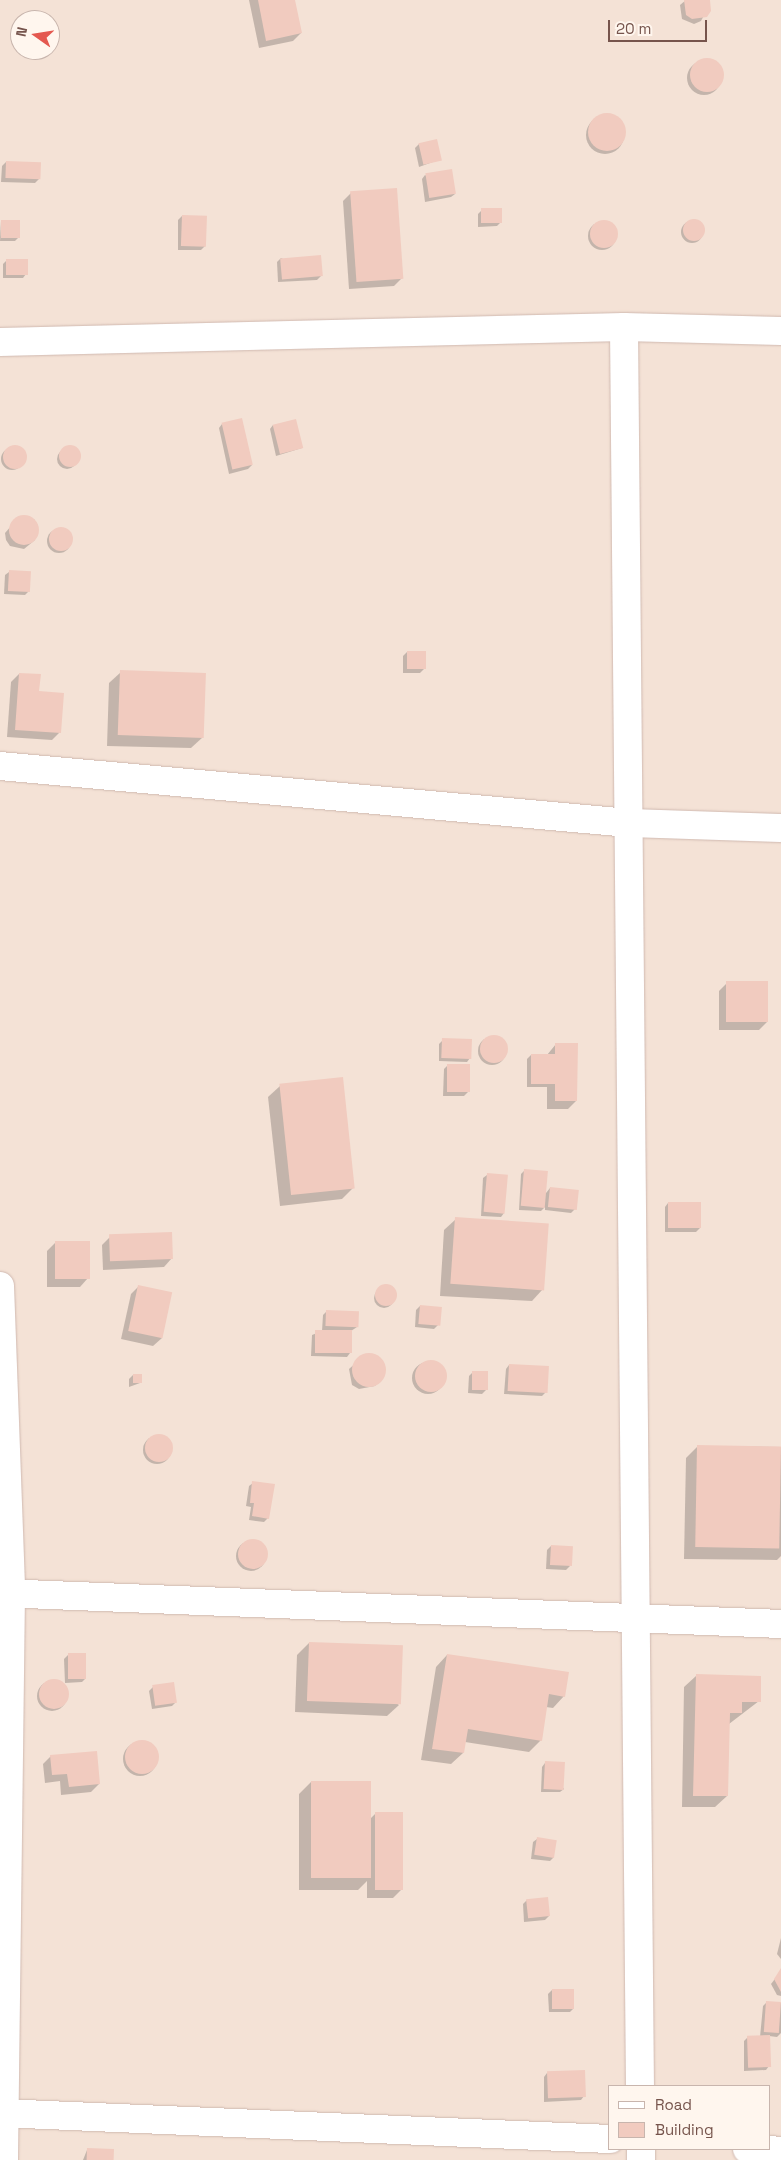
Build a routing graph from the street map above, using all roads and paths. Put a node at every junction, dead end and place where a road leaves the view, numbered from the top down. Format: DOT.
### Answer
graph roads {
  1 [pos="624,327"];
  2 [pos="781,331"];
  3 [pos="0,342"];
  4 [pos="0,766"];
  5 [pos="629,823"];
  6 [pos="781,828"];
  7 [pos="0,1286"];
  8 [pos="6,1593"];
  9 [pos="636,1620"];
  10 [pos="781,1624"];
  11 [pos="640,2085"];
  12 [pos="1,2113"];
  13 [pos="608,2139"];
  14 [pos="764,2150"];
  15 [pos="781,2151"];
  16 [pos="4,2160"];
  1 -- 2 [label="street"];
  1 -- 3 [label="street"];
  1 -- 5 [label="street"];
  4 -- 5 [label="street"];
  5 -- 6 [label="street"];
  5 -- 9 [label="street"];
  7 -- 8 [label="street"];
  8 -- 9 [label="street"];
  8 -- 12 [label="street"];
  9 -- 10 [label="street"];
  9 -- 11 [label="street"];
  12 -- 13 [label="street"];
  12 -- 16 [label="street"];
  14 -- 15 [label="street"];
}
